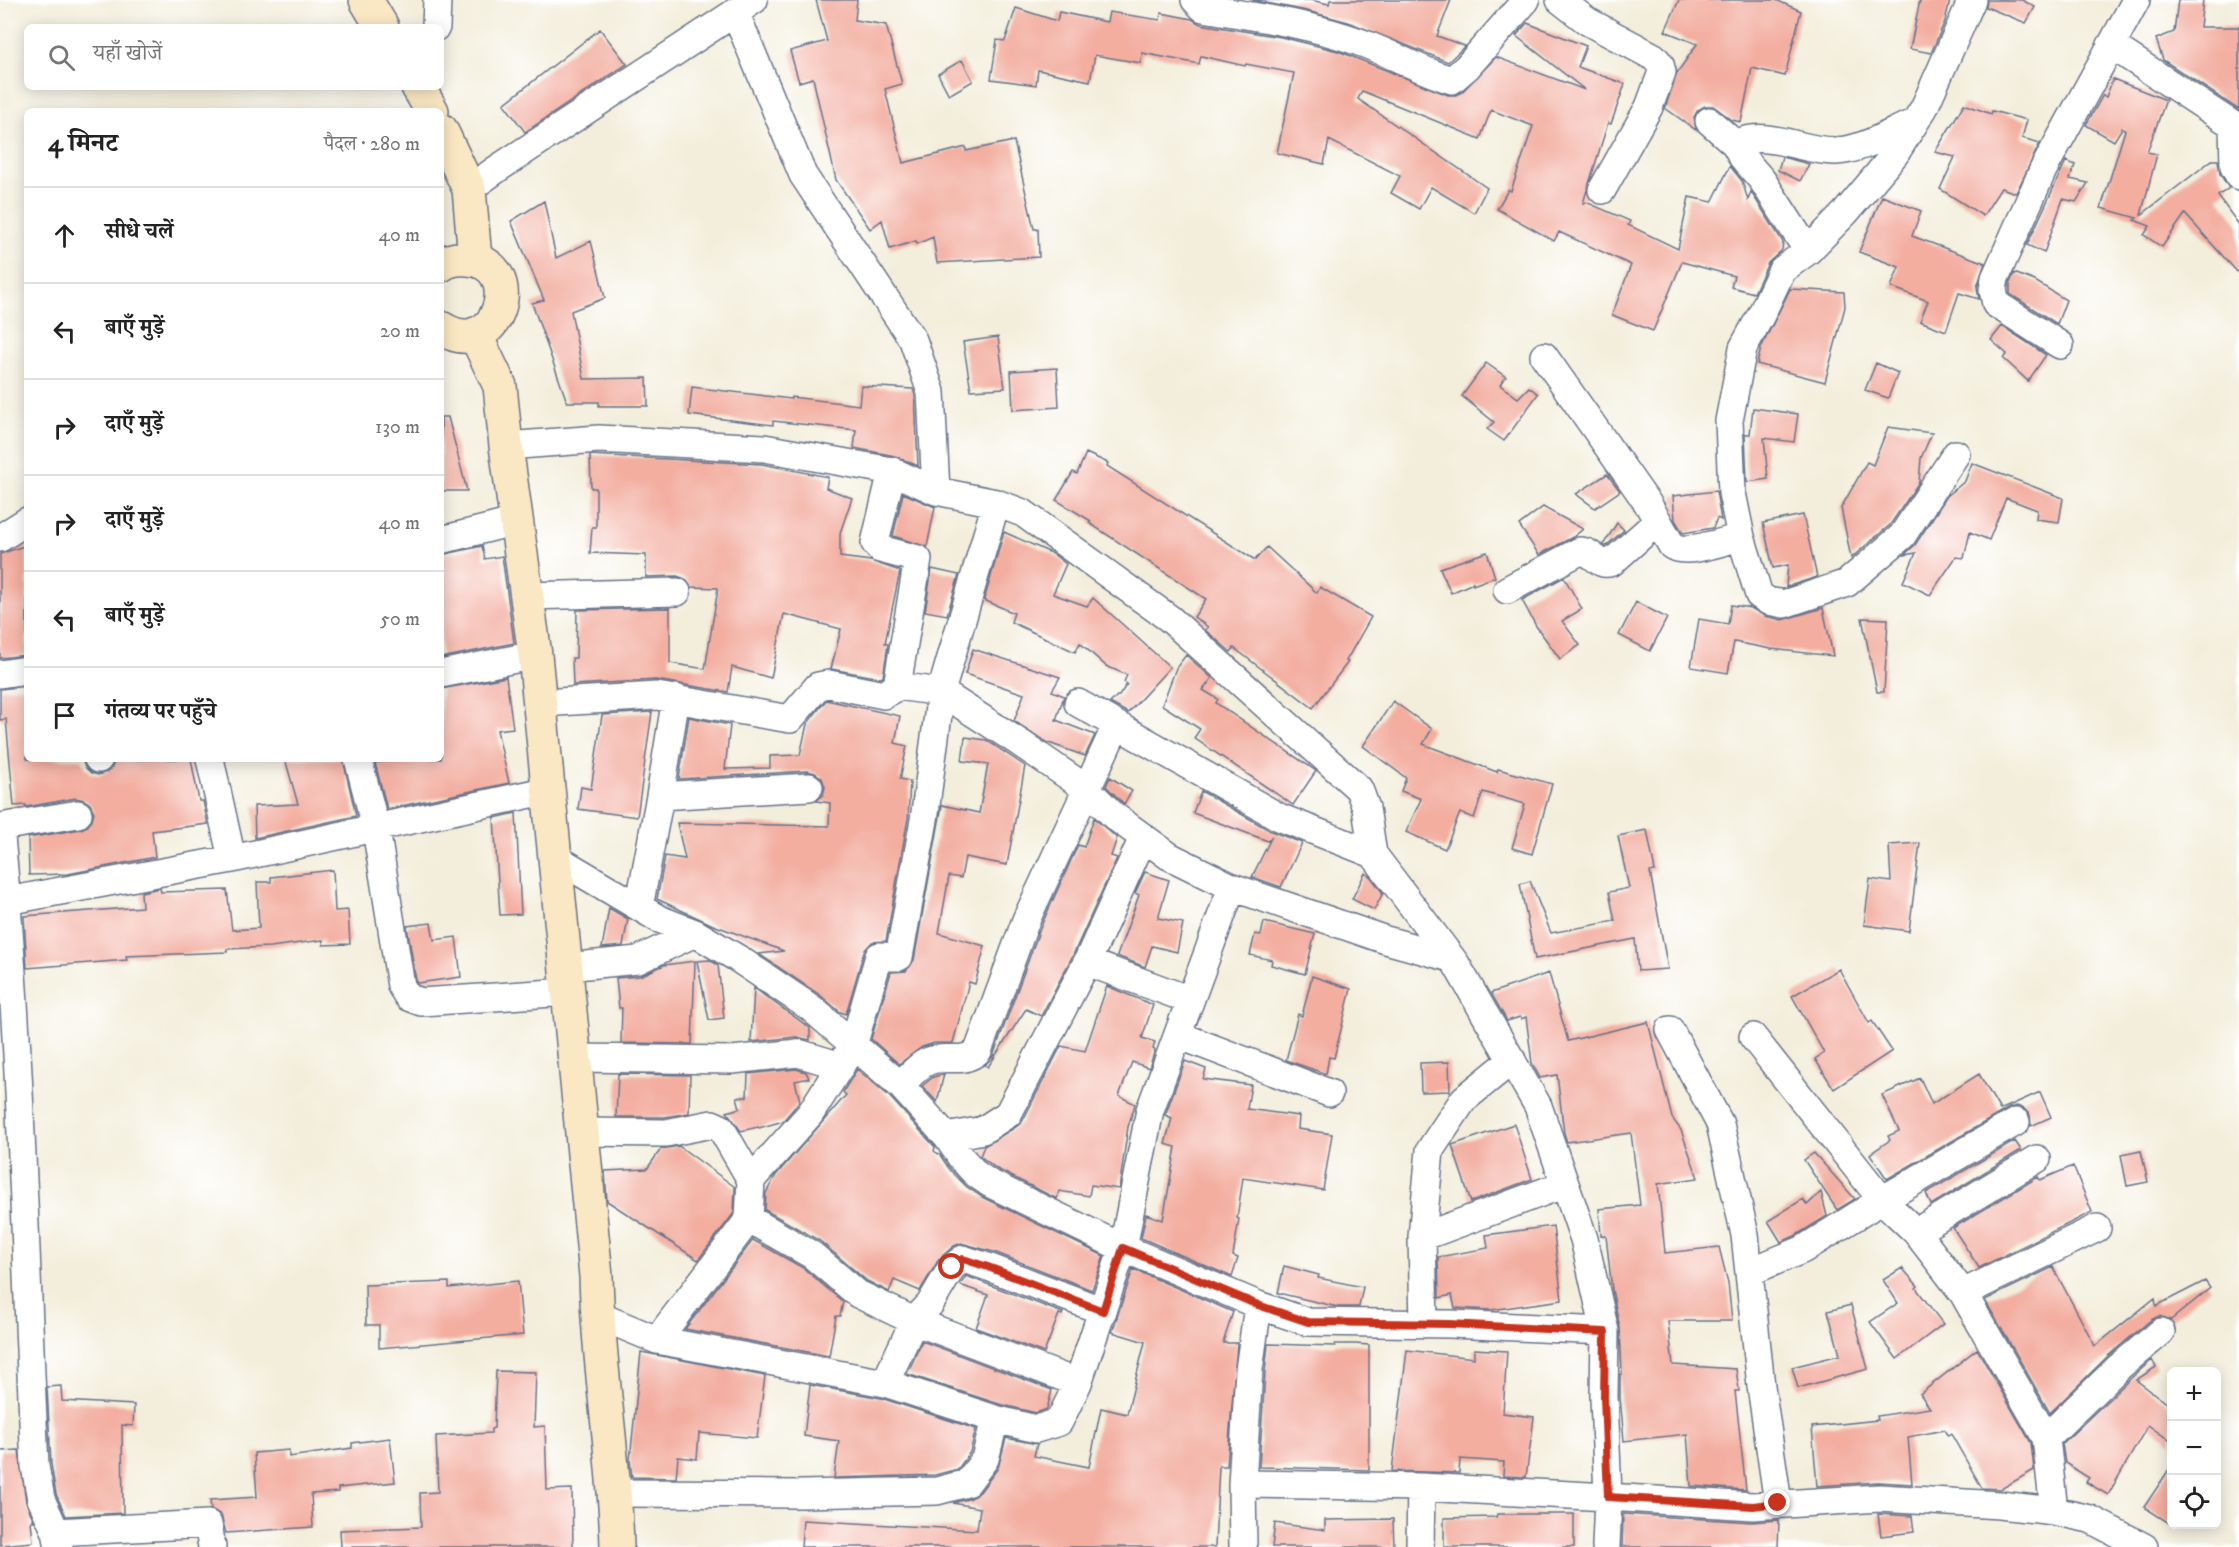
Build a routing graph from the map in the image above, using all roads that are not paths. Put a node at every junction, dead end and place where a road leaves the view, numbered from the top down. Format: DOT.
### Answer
graph roads {
  1 [pos="366,0"];
  2 [pos="437,0"];
  3 [pos="1526,0"];
  4 [pos="1560,0"];
  5 [pos="1972,0"];
  6 [pos="2136,0"];
  7 [pos="1201,3"];
  8 [pos="745,6"];
  9 [pos="380,24"];
  10 [pos="435,24"];
  11 [pos="2111,45"];
  12 [pos="1709,121"];
  13 [pos="1916,122"];
  14 [pos="2236,127"];
  15 [pos="444,133"];
  16 [pos="1735,144"];
  17 [pos="2239,176"];
  18 [pos="469,189"];
  19 [pos="1602,190"];
  20 [pos="1808,251"];
  21 [pos="475,259"];
  22 [pos="444,264"];
  23 [pos="444,330"];
  24 [pos="475,334"];
  25 [pos="2060,345"];
  26 [pos="1544,356"];
  27 [pos="506,446"];
  28 [pos="1956,454"];
  29 [pos="892,471"];
  30 [pos="936,490"];
  31 [pos="996,503"];
  32 [pos="517,520"];
  33 [pos="1658,521"];
  34 [pos="24,523"];
  35 [pos="1741,537"];
  36 [pos="0,538"];
  37 [pos="444,539"];
  38 [pos="1507,590"];
  39 [pos="677,592"];
  40 [pos="527,596"];
  41 [pos="535,655"];
  42 [pos="24,670"];
  43 [pos="444,673"];
  44 [pos="0,674"];
  45 [pos="897,686"];
  46 [pos="941,692"];
  47 [pos="676,698"];
  48 [pos="541,703"];
  49 [pos="1078,703"];
  50 [pos="1116,726"];
  51 [pos="211,762"];
  52 [pos="359,762"];
  53 [pos="810,787"];
  54 [pos="1087,789"];
  55 [pos="549,790"];
  56 [pos="660,796"];
  57 [pos="78,814"];
  58 [pos="376,829"];
  59 [pos="1143,838"];
  60 [pos="1373,854"];
  61 [pos="556,858"];
  62 [pos="232,859"];
  63 [pos="1232,887"];
  64 [pos="7,901"];
  65 [pos="639,907"];
  66 [pos="695,933"];
  67 [pos="1452,957"];
  68 [pos="1087,962"];
  69 [pos="568,979"];
  70 [pos="1190,1000"];
  71 [pos="1670,1030"];
  72 [pos="1178,1035"];
  73 [pos="1753,1037"];
  74 [pos="847,1056"];
  75 [pos="575,1058"];
  76 [pos="1512,1060"];
  77 [pos="900,1085"];
  78 [pos="1329,1093"];
  79 [pos="2016,1122"];
  80 [pos="582,1132"];
  81 [pos="947,1137"];
  82 [pos="2037,1159"];
  83 [pos="751,1180"];
  84 [pos="1565,1184"];
  85 [pos="1882,1200"];
  86 [pos="749,1219"];
  87 [pos="2097,1228"];
  88 [pos="1916,1232"];
  89 [pos="1422,1237"];
  90 [pos="1123,1248"];
  91 [pos="1749,1272"];
  92 [pos="1963,1293"];
  93 [pos="1258,1305"];
  94 [pos="1103,1311"];
  95 [pos="597,1315"];
  96 [pos="914,1321"];
  97 [pos="1424,1324"];
  98 [pos="1605,1332"];
  99 [pos="2161,1332"];
  100 [pos="657,1340"];
  101 [pos="885,1383"];
  102 [pos="1078,1383"];
  103 [pos="994,1419"];
  104 [pos="2046,1438"];
  105 [pos="1242,1484"];
  106 [pos="1422,1487"];
  107 [pos="615,1493"];
  108 [pos="1608,1497"];
  109 [pos="1778,1503"];
  110 [pos="2054,1511"];
  111 [pos="57,1540"];
  112 [pos="212,1547"];
  113 [pos="616,1547"];
  114 [pos="1243,1547"];
  115 [pos="1420,1547"];
  116 [pos="1606,1547"];
  117 [pos="2144,1547"];
  1 -- 9 [label="street"];
  2 -- 10 [label="street"];
  3 -- 7 [label="street"];
  4 -- 19 [label="street"];
  5 -- 13 [label="street"];
  6 -- 11 [label="street"];
  8 -- 18 [label="street"];
  8 -- 30 [label="street"];
  11 -- 14 [label="street"];
  11 -- 25 [label="street"];
  12 -- 16 [label="street"];
  13 -- 16 [label="street"];
  13 -- 20 [label="street"];
  14 -- 17 [label="street"];
  15 -- 18 [label="street"];
  16 -- 20 [label="street"];
  18 -- 21 [label="street"];
  20 -- 35 [label="street"];
  21 -- 22 [label="street"];
  21 -- 24 [label="street"];
  23 -- 24 [label="street"];
  24 -- 27 [label="street"];
  26 -- 33 [label="street"];
  27 -- 29 [label="street"];
  27 -- 32 [label="street"];
  28 -- 35 [label="street"];
  29 -- 30 [label="street"];
  29 -- 45 [label="street"];
  30 -- 31 [label="street"];
  31 -- 46 [label="street"];
  31 -- 60 [label="street"];
  32 -- 37 [label="street"];
  32 -- 40 [label="street"];
  33 -- 35 [label="street"];
  33 -- 38 [label="street"];
  34 -- 36 [label="street"];
  39 -- 40 [label="street"];
  40 -- 41 [label="street"];
  41 -- 43 [label="street"];
  41 -- 48 [label="street"];
  42 -- 44 [label="street"];
  45 -- 46 [label="street"];
  45 -- 47 [label="street"];
  46 -- 54 [label="street"];
  46 -- 74 [label="street"];
  47 -- 48 [label="street"];
  47 -- 56 [label="street"];
  48 -- 55 [label="street"];
  49 -- 50 [label="street"];
  50 -- 54 [label="street"];
  50 -- 60 [label="street"];
  51 -- 62 [label="street"];
  52 -- 58 [label="street"];
  53 -- 56 [label="street"];
  54 -- 59 [label="street"];
  54 -- 77 [label="street"];
  55 -- 58 [label="street"];
  55 -- 61 [label="street"];
  56 -- 65 [label="street"];
  57 -- 64 [label="street"];
  58 -- 62 [label="street"];
  58 -- 69 [label="street"];
  59 -- 63 [label="street"];
  59 -- 68 [label="street"];
  60 -- 67 [label="street"];
  61 -- 65 [label="street"];
  61 -- 69 [label="street"];
  62 -- 64 [label="street"];
  63 -- 67 [label="street"];
  63 -- 70 [label="street"];
  64 -- 111 [label="street"];
  65 -- 66 [label="street"];
  66 -- 69 [label="street"];
  66 -- 74 [label="street"];
  67 -- 76 [label="street"];
  68 -- 70 [label="street"];
  68 -- 81 [label="street"];
  69 -- 75 [label="street"];
  70 -- 72 [label="street"];
  71 -- 91 [label="street"];
  72 -- 78 [label="street"];
  72 -- 90 [label="street"];
  73 -- 85 [label="street"];
  74 -- 75 [label="street"];
  74 -- 77 [label="street"];
  74 -- 83 [label="street"];
  75 -- 80 [label="street"];
  76 -- 84 [label="street"];
  76 -- 89 [label="street"];
  77 -- 81 [label="street"];
  79 -- 85 [label="street"];
  80 -- 83 [label="street"];
  80 -- 95 [label="street"];
  81 -- 90 [label="street"];
  82 -- 88 [label="street"];
  83 -- 86 [label="street"];
  84 -- 89 [label="street"];
  84 -- 98 [label="street"];
  85 -- 88 [label="street"];
  85 -- 91 [label="street"];
  86 -- 96 [label="street"];
  86 -- 100 [label="street"];
  87 -- 92 [label="street"];
  88 -- 92 [label="street"];
  89 -- 97 [label="street"];
  90 -- 93 [label="street"];
  90 -- 94 [label="street"];
  91 -- 109 [label="street"];
  92 -- 104 [label="street"];
  93 -- 97 [label="street"];
  93 -- 105 [label="street"];
  94 -- 96 [label="street"];
  94 -- 102 [label="street"];
  95 -- 100 [label="street"];
  95 -- 107 [label="street"];
  96 -- 101 [label="street"];
  96 -- 102 [label="street"];
  97 -- 98 [label="street"];
  98 -- 108 [label="street"];
  99 -- 104 [label="street"];
  100 -- 101 [label="street"];
  101 -- 103 [label="street"];
  102 -- 103 [label="street"];
  103 -- 107 [label="street"];
  104 -- 110 [label="street"];
  105 -- 106 [label="street"];
  105 -- 114 [label="street"];
  106 -- 108 [label="street"];
  106 -- 115 [label="street"];
  107 -- 113 [label="street"];
  108 -- 109 [label="street"];
  108 -- 116 [label="street"];
  109 -- 110 [label="street"];
  110 -- 117 [label="street"];
  111 -- 112 [label="street"];
}
